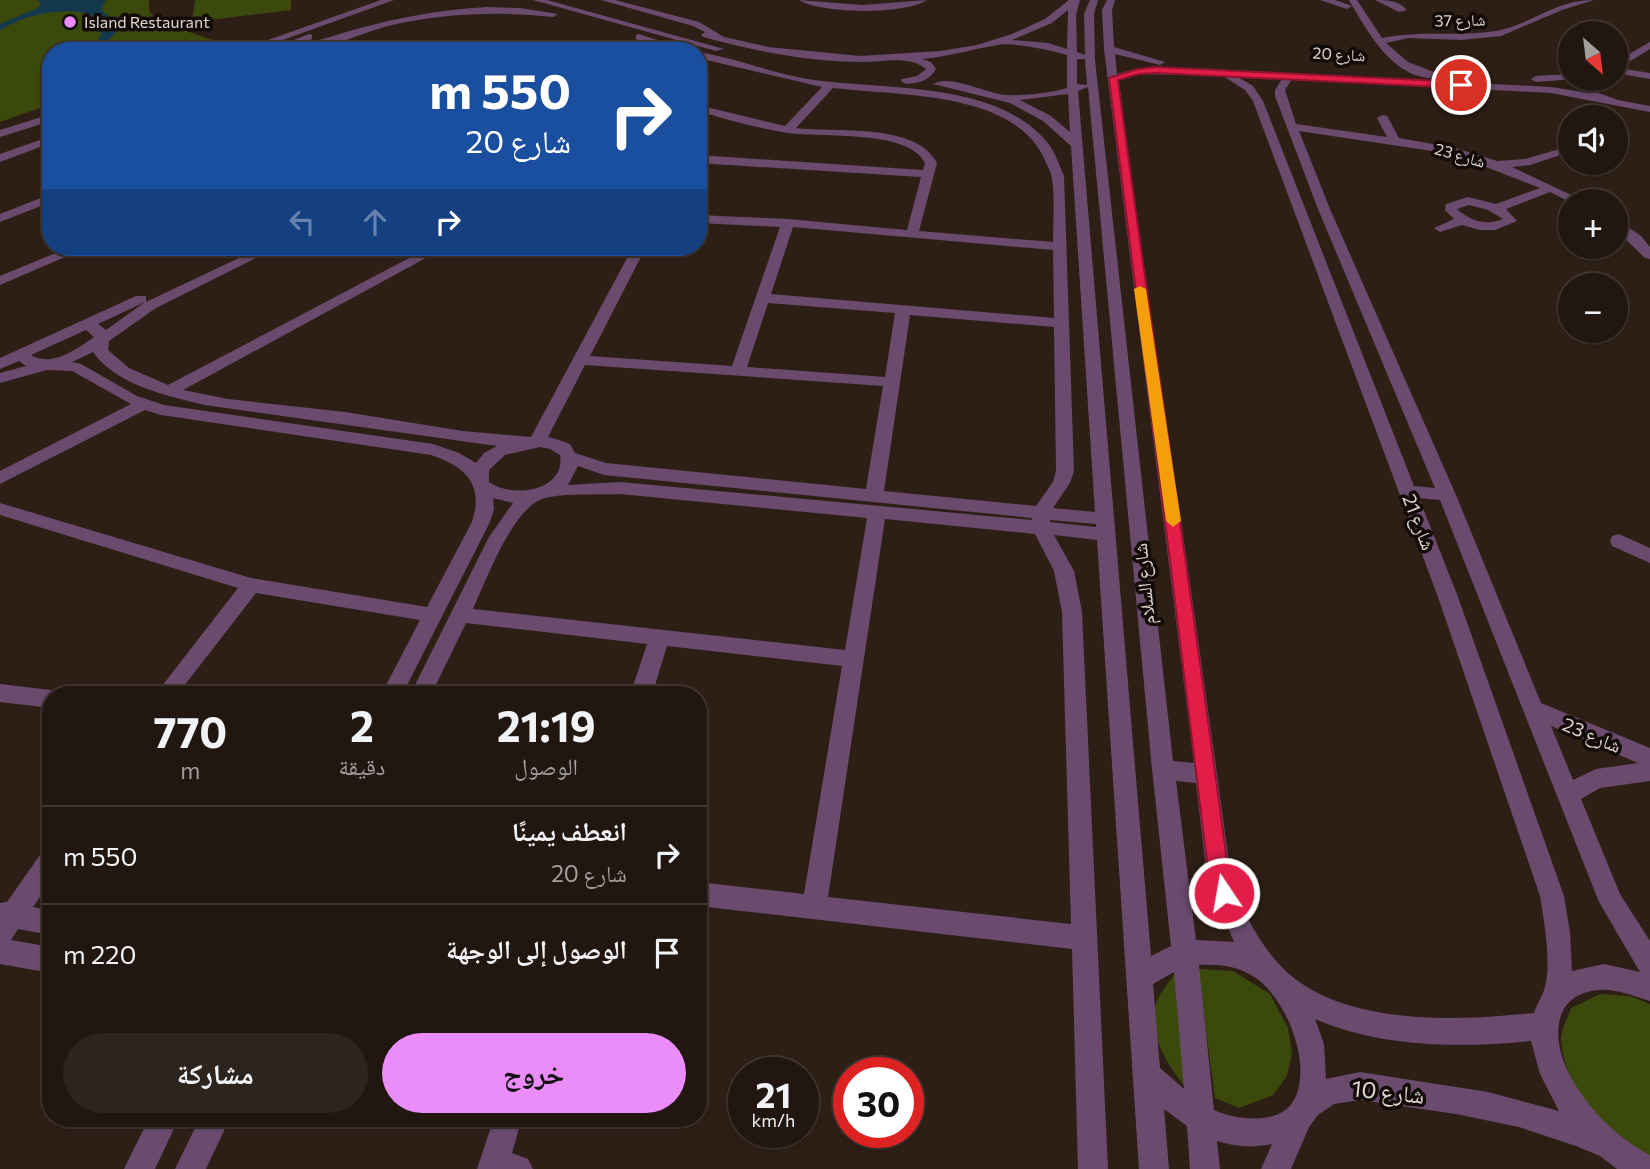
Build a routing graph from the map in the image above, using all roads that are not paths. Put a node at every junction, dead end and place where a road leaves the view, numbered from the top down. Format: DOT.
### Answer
graph roads {
  1 [pos="537,0"];
  2 [pos="574,0"];
  3 [pos="803,0"];
  4 [pos="923,0"];
  5 [pos="1075,0"];
  6 [pos="1094,0"];
  7 [pos="1111,0"];
  8 [pos="1324,0"];
  9 [pos="1379,0"];
  10 [pos="1590,0"];
  11 [pos="1351,1"];
  12 [pos="617,2"];
  13 [pos="557,4"];
  14 [pos="606,4"];
  15 [pos="392,5"];
  16 [pos="1548,5"];
  17 [pos="1402,10"];
  18 [pos="383,14"];
  19 [pos="652,20"];
  20 [pos="637,27"];
  21 [pos="1371,29"];
  22 [pos="1408,35"];
  23 [pos="723,39"];
  24 [pos="1379,41"];
  25 [pos="271,42"];
  26 [pos="298,42"];
  27 [pos="324,42"];
  28 [pos="654,42"];
  29 [pos="680,42"];
  30 [pos="990,44"];
  31 [pos="1650,45"];
  32 [pos="978,47"];
  33 [pos="707,49"];
  34 [pos="1109,49"];
  35 [pos="707,51"];
  36 [pos="1377,55"];
  37 [pos="905,56"];
  38 [pos="1081,57"];
  39 [pos="1134,58"];
  40 [pos="1628,59"];
  41 [pos="1628,67"];
  42 [pos="1628,69"];
  43 [pos="1650,70"];
  44 [pos="1138,71"];
  45 [pos="1226,73"];
  46 [pos="1435,76"];
  47 [pos="1650,76"];
  48 [pos="1113,78"];
  49 [pos="1558,78"];
  50 [pos="1539,79"];
  51 [pos="906,82"];
  52 [pos="1093,83"];
  53 [pos="1284,83"];
  54 [pos="830,85"];
  55 [pos="1248,88"];
  56 [pos="1073,90"];
  57 [pos="1551,90"];
  58 [pos="1589,91"];
  59 [pos="987,92"];
  60 [pos="1002,96"];
  61 [pos="1603,99"];
  62 [pos="1648,109"];
  63 [pos="707,111"];
  64 [pos="1383,117"];
  65 [pos="42,120"];
  66 [pos="1292,126"];
  67 [pos="788,130"];
  68 [pos="42,131"];
  69 [pos="0,134"];
  70 [pos="1334,136"];
  71 [pos="1395,141"];
  72 [pos="42,142"];
  73 [pos="1077,145"];
  74 [pos="0,146"];
  75 [pos="1300,147"];
  76 [pos="1558,150"];
  77 [pos="0,158"];
  78 [pos="707,160"];
  79 [pos="1526,162"];
  80 [pos="1494,164"];
  81 [pos="928,174"];
  82 [pos="1525,177"];
  83 [pos="1550,188"];
  84 [pos="1558,192"];
  85 [pos="42,202"];
  86 [pos="1494,209"];
  87 [pos="0,218"];
  88 [pos="707,219"];
  89 [pos="1464,220"];
  90 [pos="788,223"];
  91 [pos="1440,228"];
  92 [pos="1308,231"];
  93 [pos="1334,233"];
  94 [pos="912,234"];
  95 [pos="1628,234"];
  96 [pos="1060,247"];
  97 [pos="1650,255"];
  98 [pos="59,256"];
  99 [pos="230,256"];
  100 [pos="253,256"];
  101 [pos="423,256"];
  102 [pos="635,256"];
  103 [pos="0,281"];
  104 [pos="762,299"];
  105 [pos="903,310"];
  106 [pos="1062,323"];
  107 [pos="86,325"];
  108 [pos="101,342"];
  109 [pos="21,356"];
  110 [pos="580,360"];
  111 [pos="0,364"];
  112 [pos="46,365"];
  113 [pos="738,372"];
  114 [pos="0,378"];
  115 [pos="892,382"];
  116 [pos="169,391"];
  117 [pos="142,405"];
  118 [pos="530,441"];
  119 [pos="568,456"];
  120 [pos="0,478"];
  121 [pos="482,482"];
  122 [pos="1407,491"];
  123 [pos="539,494"];
  124 [pos="1447,495"];
  125 [pos="876,504"];
  126 [pos="0,509"];
  127 [pos="1041,520"];
  128 [pos="1107,526"];
  129 [pos="1619,541"];
  130 [pos="1650,556"];
  131 [pos="251,585"];
  132 [pos="432,615"];
  133 [pos="460,615"];
  134 [pos="659,638"];
  135 [pos="854,659"];
  136 [pos="172,686"];
  137 [pos="396,686"];
  138 [pos="424,686"];
  139 [pos="644,686"];
  140 [pos="0,693"];
  141 [pos="42,698"];
  142 [pos="1534,709"];
  143 [pos="1650,758"];
  144 [pos="1163,769"];
  145 [pos="1650,771"];
  146 [pos="1206,775"];
  147 [pos="1568,794"];
  148 [pos="42,872"];
  149 [pos="707,895"];
  150 [pos="814,907"];
  151 [pos="4,921"];
  152 [pos="42,923"];
  153 [pos="1084,938"];
  154 [pos="0,951"];
  155 [pos="1185,953"];
  156 [pos="42,958"];
  157 [pos="1650,964"];
  158 [pos="1273,976"];
  159 [pos="1140,978"];
  160 [pos="1650,988"];
  161 [pos="1558,993"];
  162 [pos="1544,1026"];
  163 [pos="1148,1076"];
  164 [pos="1303,1111"];
  165 [pos="1201,1121"];
  166 [pos="160,1127"];
  167 [pos="211,1127"];
  168 [pos="507,1127"];
  169 [pos="1610,1146"];
  170 [pos="501,1168"];
  171 [pos="1642,1168"];
  172 [pos="139,1169"];
  173 [pos="190,1169"];
  174 [pos="1093,1169"];
  175 [pos="1154,1169"];
  176 [pos="1205,1169"];
  177 [pos="1276,1169"];
  1 -- 13 [label="street"];
  2 -- 14 [label="street"];
  3 -- 4 [label="street"];
  5 -- 30 [label="street"];
  5 -- 38 [label="street, شارع السلام"];
  6 -- 38 [label="street, شارع السلام"];
  7 -- 34 [label="street"];
  8 -- 11 [label="street"];
  9 -- 17 [label="street"];
  10 -- 16 [label="street, شارع 37"];
  11 -- 21 [label="street"];
  11 -- 36 [label="street"];
  12 -- 14 [label="street"];
  12 -- 23 [label="street"];
  13 -- 18 [label="street"];
  13 -- 20 [label="street"];
  14 -- 19 [label="street"];
  15 -- 18 [label="street"];
  15 -- 25 [label="street"];
  16 -- 22 [label="street, شارع 37"];
  18 -- 26 [label="street"];
  19 -- 20 [label="street"];
  19 -- 23 [label="street"];
  20 -- 29 [label="street"];
  21 -- 22 [label="street, شارع 37"];
  21 -- 24 [label="street"];
  22 -- 24 [label="street, شارع 37"];
  23 -- 37 [label="street"];
  24 -- 46 [label="street"];
  27 -- 28 [label="street"];
  30 -- 32 [label="street"];
  30 -- 38 [label="street"];
  31 -- 40 [label="street"];
  32 -- 37 [label="street"];
  32 -- 59 [label="street"];
  33 -- 51 [label="street"];
  34 -- 39 [label="street, شارع 20"];
  34 -- 48 [label="street"];
  35 -- 54 [label="street"];
  37 -- 51 [label="street"];
  38 -- 52 [label="street, شارع السلام"];
  38 -- 56 [label="street, شارع السلام"];
  39 -- 44 [label="street"];
  39 -- 46 [label="street, شارع 20"];
  41 -- 43 [label="street"];
  42 -- 47 [label="street"];
  44 -- 45 [label="street, شارع 20"];
  44 -- 48 [label="street, شارع 20"];
  45 -- 53 [label="street, شارع 20"];
  45 -- 55 [label="street, شارع 21"];
  46 -- 50 [label="street, شارع 20"];
  48 -- 146 [label="street"];
  49 -- 50 [label="street, شارع 20"];
  50 -- 57 [label="street"];
  51 -- 59 [label="street"];
  52 -- 56 [label="street"];
  52 -- 144 [label="street, شارع السلام"];
  53 -- 55 [label="street"];
  53 -- 57 [label="street, شارع 20"];
  53 -- 66 [label="street, شارع 21"];
  54 -- 67 [label="street"];
  54 -- 96 [label="street"];
  55 -- 92 [label="street, شارع 21"];
  56 -- 60 [label="street"];
  56 -- 73 [label="street, شارع السلام"];
  57 -- 61 [label="street, شارع 20"];
  58 -- 61 [label="street"];
  59 -- 60 [label="street"];
  60 -- 73 [label="street"];
  61 -- 62 [label="street, شارع 20"];
  63 -- 67 [label="street"];
  64 -- 71 [label="street"];
  65 -- 69 [label="street"];
  66 -- 70 [label="street, شارع 23"];
  66 -- 75 [label="street, شارع 21"];
  67 -- 81 [label="street"];
  68 -- 74 [label="street"];
  70 -- 71 [label="street, شارع 23"];
  70 -- 75 [label="street, شارع 23"];
  71 -- 80 [label="street, شارع 23"];
  72 -- 77 [label="street"];
  73 -- 128 [label="street, شارع السلام"];
  75 -- 93 [label="street, شارع 21"];
  76 -- 79 [label="street"];
  78 -- 81 [label="street"];
  79 -- 80 [label="street"];
  79 -- 82 [label="street"];
  80 -- 82 [label="street, شارع 23"];
  81 -- 94 [label="street"];
  82 -- 83 [label="street, شارع 23"];
  83 -- 84 [label="street, شارع 23"];
  83 -- 86 [label="street"];
  85 -- 87 [label="street"];
  86 -- 89 [label="street"];
  86 -- 89 [label="street"];
  88 -- 90 [label="street"];
  89 -- 91 [label="street"];
  90 -- 94 [label="street"];
  90 -- 104 [label="street"];
  92 -- 93 [label="street"];
  92 -- 122 [label="street, شارع 21"];
  93 -- 124 [label="street, شارع 21"];
  94 -- 96 [label="street"];
  95 -- 97 [label="street"];
  96 -- 106 [label="street"];
  98 -- 103 [label="street"];
  99 -- 107 [label="street"];
  100 -- 108 [label="street"];
  101 -- 116 [label="street"];
  102 -- 110 [label="street"];
  104 -- 105 [label="street"];
  104 -- 113 [label="street"];
  105 -- 106 [label="street"];
  105 -- 115 [label="street"];
  106 -- 127 [label="street"];
  107 -- 108 [label="street"];
  107 -- 109 [label="street"];
  108 -- 112 [label="street"];
  108 -- 116 [label="street"];
  109 -- 111 [label="street"];
  109 -- 112 [label="street"];
  110 -- 113 [label="street"];
  110 -- 118 [label="street"];
  112 -- 114 [label="street"];
  112 -- 117 [label="street"];
  113 -- 115 [label="street"];
  115 -- 125 [label="street"];
  116 -- 118 [label="street"];
  117 -- 120 [label="street"];
  117 -- 121 [label="street"];
  118 -- 119 [label="street"];
  118 -- 121 [label="street"];
  119 -- 123 [label="street"];
  119 -- 125 [label="street"];
  121 -- 123 [label="street"];
  121 -- 132 [label="street"];
  122 -- 124 [label="street"];
  122 -- 161 [label="street, شارع 21"];
  123 -- 125 [label="street"];
  123 -- 133 [label="street"];
  124 -- 142 [label="street, شارع 21"];
  125 -- 127 [label="street"];
  125 -- 135 [label="street"];
  126 -- 131 [label="street"];
  127 -- 128 [label="street"];
  127 -- 153 [label="street"];
  128 -- 159 [label="street, شارع السلام"];
  129 -- 130 [label="street"];
  131 -- 132 [label="street"];
  131 -- 136 [label="street"];
  132 -- 137 [label="street"];
  133 -- 134 [label="street"];
  133 -- 138 [label="street"];
  134 -- 135 [label="street"];
  134 -- 139 [label="street"];
  135 -- 150 [label="street"];
  140 -- 141 [label="street"];
  142 -- 143 [label="street, شارع 23"];
  142 -- 147 [label="street, شارع 21"];
  144 -- 146 [label="street"];
  144 -- 155 [label="street, شارع السلام"];
  145 -- 147 [label="street, شارع 23"];
  146 -- 158 [label="street"];
  147 -- 157 [label="street, شارع 21"];
  148 -- 151 [label="street"];
  149 -- 150 [label="street"];
  150 -- 153 [label="street"];
  151 -- 152 [label="street"];
  153 -- 174 [label="street"];
  154 -- 156 [label="street"];
  155 -- 158 [label="street"];
  155 -- 159 [label="street"];
  155 -- 165 [label="street, شارع السلام"];
  158 -- 162 [label="street"];
  158 -- 164 [label="street"];
  159 -- 163 [label="street, شارع السلام"];
  160 -- 161 [label="street"];
  161 -- 162 [label="street, شارع 21"];
  162 -- 169 [label="street"];
  163 -- 165 [label="street, شارع 10"];
  163 -- 175 [label="street, شارع السلام"];
  164 -- 165 [label="street, شارع 10"];
  164 -- 169 [label="street, شارع 10"];
  164 -- 177 [label="street"];
  165 -- 176 [label="street, شارع السلام"];
  166 -- 172 [label="street"];
  167 -- 173 [label="street"];
  168 -- 170 [label="street"];
  169 -- 171 [label="street"];
}
